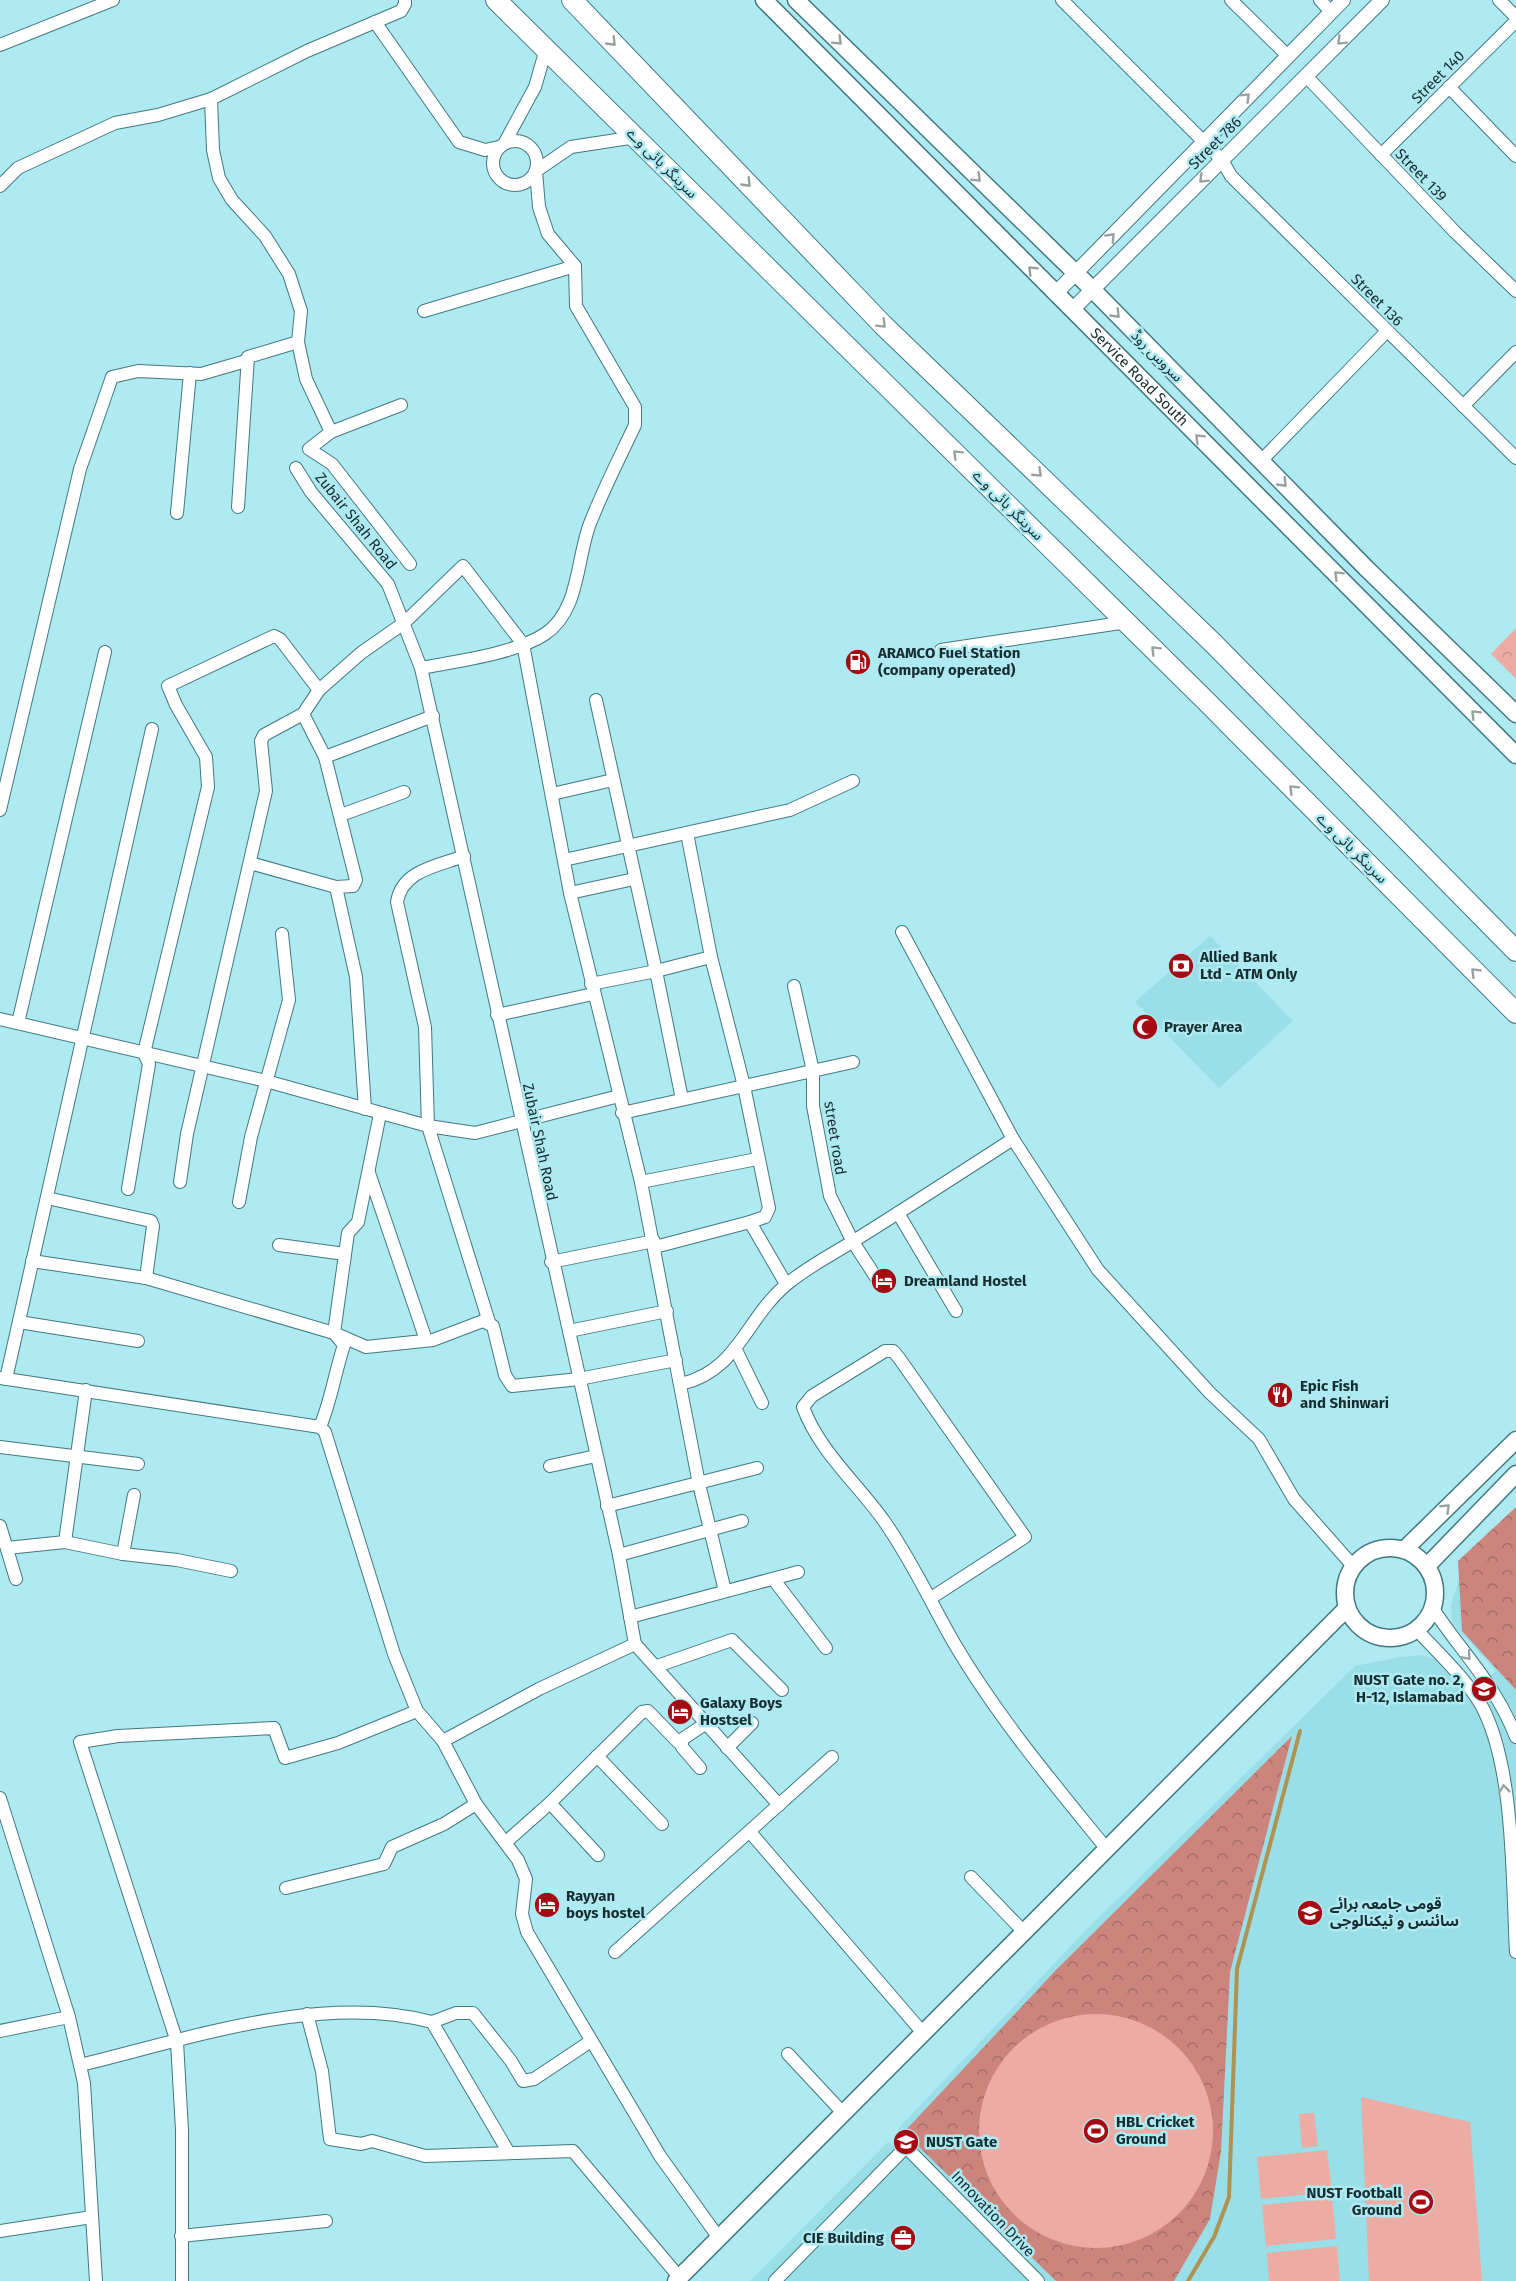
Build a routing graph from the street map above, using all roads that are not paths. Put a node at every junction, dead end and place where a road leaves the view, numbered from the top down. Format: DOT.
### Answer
graph roads {
  1 [pos="113,0"];
  2 [pos="405,0"];
  3 [pos="496,0"];
  4 [pos="572,0"];
  5 [pos="764,0"];
  6 [pos="796,0"];
  7 [pos="1062,0"];
  8 [pos="1231,0"];
  9 [pos="1320,0"];
  10 [pos="1343,0"];
  11 [pos="1382,0"];
  12 [pos="1498,0"];
  13 [pos="1331,12"];
  14 [pos="1516,19"];
  15 [pos="375,22"];
  16 [pos="0,45"];
  17 [pos="546,49"];
  18 [pos="1287,55"];
  19 [pos="1306,76"];
  20 [pos="1449,87"];
  21 [pos="211,99"];
  22 [pos="636,137"];
  23 [pos="1202,141"];
  24 [pos="502,146"];
  25 [pos="1381,155"];
  26 [pos="1516,156"];
  27 [pos="1222,160"];
  28 [pos="536,171"];
  29 [pos="0,186"];
  30 [pos="575,266"];
  31 [pos="1076,274"];
  32 [pos="1092,290"];
  33 [pos="1516,291"];
  34 [pos="1055,294"];
  35 [pos="1072,310"];
  36 [pos="424,311"];
  37 [pos="1387,331"];
  38 [pos="298,342"];
  39 [pos="1516,352"];
  40 [pos="246,361"];
  41 [pos="190,373"];
  42 [pos="401,405"];
  43 [pos="1463,406"];
  44 [pos="331,432"];
  45 [pos="1516,458"];
  46 [pos="1261,460"];
  47 [pos="296,468"];
  48 [pos="238,507"];
  49 [pos="177,513"];
  50 [pos="410,564"];
  51 [pos="1127,622"];
  52 [pos="404,623"];
  53 [pos="523,644"];
  54 [pos="942,650"];
  55 [pos="105,652"];
  56 [pos="421,668"];
  57 [pos="319,690"];
  58 [pos="596,700"];
  59 [pos="303,714"];
  60 [pos="1516,714"];
  61 [pos="433,716"];
  62 [pos="152,729"];
  63 [pos="1516,755"];
  64 [pos="325,757"];
  65 [pos="613,780"];
  66 [pos="853,781"];
  67 [pos="404,792"];
  68 [pos="552,794"];
  69 [pos="0,810"];
  70 [pos="341,815"];
  71 [pos="687,833"];
  72 [pos="627,847"];
  73 [pos="464,856"];
  74 [pos="564,860"];
  75 [pos="250,862"];
  76 [pos="634,879"];
  77 [pos="336,887"];
  78 [pos="570,893"];
  79 [pos="902,932"];
  80 [pos="282,933"];
  81 [pos="1516,951"];
  82 [pos="711,957"];
  83 [pos="656,971"];
  84 [pos="794,986"];
  85 [pos="592,989"];
  86 [pos="1516,1013"];
  87 [pos="497,1016"];
  88 [pos="0,1019"];
  89 [pos="18,1023"];
  90 [pos="81,1038"];
  91 [pos="144,1053"];
  92 [pos="853,1062"];
  93 [pos="203,1068"];
  94 [pos="813,1071"];
  95 [pos="266,1081"];
  96 [pos="744,1086"];
  97 [pos="619,1096"];
  98 [pos="682,1099"];
  99 [pos="365,1108"];
  100 [pos="622,1113"];
  101 [pos="380,1114"];
  102 [pos="521,1123"];
  103 [pos="428,1126"];
  104 [pos="1013,1139"];
  105 [pos="757,1158"];
  106 [pos="369,1172"];
  107 [pos="180,1182"];
  108 [pos="641,1182"];
  109 [pos="128,1189"];
  110 [pos="47,1198"];
  111 [pos="239,1202"];
  112 [pos="898,1213"];
  113 [pos="750,1222"];
  114 [pos="853,1242"];
  115 [pos="655,1244"];
  116 [pos="279,1245"];
  117 [pos="345,1254"];
  118 [pos="32,1261"];
  119 [pos="551,1262"];
  120 [pos="146,1278"];
  121 [pos="879,1282"];
  122 [pos="786,1284"];
  123 [pos="667,1311"];
  124 [pos="956,1311"];
  125 [pos="19,1322"];
  126 [pos="489,1322"];
  127 [pos="569,1331"];
  128 [pos="334,1333"];
  129 [pos="426,1340"];
  130 [pos="138,1341"];
  131 [pos="735,1348"];
  132 [pos="676,1360"];
  133 [pos="3,1378"];
  134 [pos="579,1379"];
  135 [pos="681,1384"];
  136 [pos="86,1390"];
  137 [pos="762,1402"];
  138 [pos="320,1427"];
  139 [pos="1516,1440"];
  140 [pos="0,1447"];
  141 [pos="597,1456"];
  142 [pos="76,1457"];
  143 [pos="138,1464"];
  144 [pos="550,1466"];
  145 [pos="757,1468"];
  146 [pos="1516,1474"];
  147 [pos="699,1484"];
  148 [pos="134,1495"];
  149 [pos="607,1506"];
  150 [pos="742,1521"];
  151 [pos="0,1526"];
  152 [pos="709,1530"];
  153 [pos="65,1542"];
  154 [pos="7,1548"];
  155 [pos="1405,1549"];
  156 [pos="123,1554"];
  157 [pos="619,1555"];
  158 [pos="1353,1566"];
  159 [pos="1427,1566"];
  160 [pos="231,1571"];
  161 [pos="798,1572"];
  162 [pos="16,1579"];
  163 [pos="774,1580"];
  164 [pos="724,1591"];
  165 [pos="931,1598"];
  166 [pos="1347,1608"];
  167 [pos="1433,1609"];
  168 [pos="630,1617"];
  169 [pos="1417,1630"];
  170 [pos="635,1644"];
  171 [pos="826,1648"];
  172 [pos="657,1666"];
  173 [pos="782,1690"];
  174 [pos="417,1711"];
  175 [pos="752,1723"];
  176 [pos="705,1724"];
  177 [pos="1516,1737"];
  178 [pos="443,1741"];
  179 [pos="682,1741"];
  180 [pos="727,1748"];
  181 [pos="597,1756"];
  182 [pos="832,1757"];
  183 [pos="700,1768"];
  184 [pos="0,1798"];
  185 [pos="550,1803"];
  186 [pos="476,1804"];
  187 [pos="778,1805"];
  188 [pos="662,1824"];
  189 [pos="750,1832"];
  190 [pos="506,1842"];
  191 [pos="1106,1848"];
  192 [pos="598,1855"];
  193 [pos="971,1877"];
  194 [pos="286,1888"];
  195 [pos="1024,1932"];
  196 [pos="615,1952"];
  197 [pos="1516,1952"];
  198 [pos="307,2014"];
  199 [pos="69,2017"];
  200 [pos="432,2022"];
  201 [pos="0,2031"];
  202 [pos="923,2033"];
  203 [pos="591,2041"];
  204 [pos="177,2042"];
  205 [pos="788,2054"];
  206 [pos="80,2066"];
  207 [pos="843,2114"];
  208 [pos="509,2153"];
  209 [pos="92,2217"];
  210 [pos="326,2221"];
  211 [pos="0,2231"];
  212 [pos="182,2236"];
  213 [pos="719,2238"];
  214 [pos="678,2279"];
  215 [pos="96,2281"];
  216 [pos="182,2281"];
  217 [pos="775,2281"];
  218 [pos="1038,2281"];
  1 -- 16 [label="street"];
  2 -- 15 [label="street"];
  3 -- 17 [label="highway, سرینگر ہائی وے"];
  4 -- 81 [label="highway, one-way"];
  34 -- 5 [label="main road, Service Road South, one-way"];
  6 -- 31 [label="main road, سروس روڈ, one-way"];
  7 -- 23 [label="street, Street 136"];
  8 -- 18 [label="street"];
  9 -- 13 [label="street"];
  10 -- 13 [label="street, Street 786"];
  11 -- 19 [label="street, Street 786, one-way"];
  12 -- 14 [label="street"];
  13 -- 18 [label="street, Street 786"];
  14 -- 20 [label="street, Street 140"];
  15 -- 21 [label="street"];
  15 -- 24 [label="street"];
  17 -- 22 [label="highway, سرینگر ہائی وے"];
  17 -- 24 [label="street"];
  23 -- 18 [label="street, Street 786, one-way"];
  19 -- 25 [label="street, Street 139"];
  19 -- 27 [label="street, Street 786"];
  20 -- 25 [label="street, Street 140"];
  20 -- 26 [label="street"];
  21 -- 29 [label="street"];
  21 -- 38 [label="street"];
  22 -- 28 [label="street"];
  51 -- 22 [label="highway, سرینگر ہائی وے, one-way"];
  23 -- 27 [label="street, Street 136"];
  31 -- 23 [label="street, Street 786, one-way"];
  24 -- 28 [label="street"];
  24 -- 28 [label="street"];
  25 -- 33 [label="street, Street 139"];
  27 -- 32 [label="street, Street 786, one-way"];
  27 -- 37 [label="street, Street 136"];
  28 -- 30 [label="street"];
  30 -- 36 [label="street"];
  30 -- 53 [label="street"];
  31 -- 32 [label="main road, سروس روڈ"];
  31 -- 34 [label="street, Street 786"];
  32 -- 35 [label="street, Street 786"];
  32 -- 46 [label="main road, سروس روڈ, one-way"];
  34 -- 35 [label="main road, Service Road South"];
  63 -- 35 [label="main road, Service Road South, one-way"];
  37 -- 43 [label="street, Street 136"];
  37 -- 46 [label="street"];
  38 -- 40 [label="street"];
  38 -- 44 [label="street"];
  39 -- 43 [label="street"];
  40 -- 41 [label="street"];
  40 -- 48 [label="street"];
  41 -- 49 [label="street"];
  41 -- 69 [label="street"];
  42 -- 44 [label="street"];
  43 -- 45 [label="street, Street 136"];
  44 -- 50 [label="street"];
  46 -- 60 [label="main road, سروس روڈ, one-way"];
  47 -- 52 [label="street, Zubair Shah Road"];
  51 -- 54 [label="street"];
  86 -- 51 [label="highway, سرینگر ہائی وے, one-way"];
  52 -- 53 [label="street"];
  52 -- 56 [label="street, Zubair Shah Road"];
  52 -- 57 [label="street"];
  53 -- 56 [label="street"];
  53 -- 68 [label="street"];
  55 -- 89 [label="street"];
  56 -- 61 [label="street, Zubair Shah Road"];
  57 -- 59 [label="street"];
  57 -- 91 [label="street"];
  58 -- 65 [label="street"];
  59 -- 64 [label="street"];
  59 -- 75 [label="street"];
  61 -- 64 [label="street"];
  61 -- 73 [label="street, Zubair Shah Road"];
  62 -- 90 [label="street"];
  64 -- 70 [label="street"];
  65 -- 68 [label="street"];
  65 -- 72 [label="street"];
  66 -- 71 [label="street"];
  67 -- 70 [label="street"];
  68 -- 74 [label="street"];
  70 -- 77 [label="street"];
  71 -- 72 [label="street"];
  71 -- 82 [label="street"];
  72 -- 74 [label="street"];
  72 -- 76 [label="street"];
  73 -- 87 [label="street, Zubair Shah Road"];
  73 -- 103 [label="street"];
  74 -- 78 [label="street"];
  75 -- 77 [label="street"];
  75 -- 93 [label="street"];
  76 -- 78 [label="street"];
  76 -- 83 [label="street"];
  77 -- 99 [label="street"];
  78 -- 85 [label="street"];
  79 -- 104 [label="street"];
  80 -- 95 [label="street"];
  82 -- 83 [label="street"];
  82 -- 96 [label="street"];
  83 -- 85 [label="street"];
  83 -- 98 [label="street"];
  84 -- 94 [label="street, street road"];
  85 -- 87 [label="street"];
  85 -- 97 [label="street"];
  87 -- 102 [label="street, Zubair Shah Road"];
  88 -- 89 [label="street"];
  89 -- 90 [label="street"];
  90 -- 91 [label="street"];
  90 -- 110 [label="street"];
  91 -- 93 [label="street"];
  91 -- 109 [label="street"];
  92 -- 94 [label="street"];
  93 -- 95 [label="street"];
  93 -- 107 [label="street"];
  94 -- 96 [label="street"];
  94 -- 114 [label="street, street road"];
  95 -- 99 [label="street"];
  95 -- 111 [label="street"];
  96 -- 98 [label="street"];
  96 -- 105 [label="street"];
  97 -- 100 [label="street"];
  97 -- 102 [label="street"];
  98 -- 100 [label="street"];
  99 -- 101 [label="street"];
  100 -- 108 [label="street"];
  101 -- 103 [label="street"];
  101 -- 106 [label="street"];
  102 -- 103 [label="street"];
  102 -- 119 [label="street, Zubair Shah Road"];
  103 -- 126 [label="street"];
  104 -- 112 [label="street"];
  104 -- 158 [label="street"];
  105 -- 108 [label="street"];
  105 -- 113 [label="street"];
  106 -- 117 [label="street"];
  106 -- 129 [label="street"];
  108 -- 115 [label="street"];
  110 -- 118 [label="street"];
  110 -- 120 [label="street"];
  112 -- 114 [label="street"];
  112 -- 124 [label="street"];
  113 -- 115 [label="street"];
  113 -- 122 [label="street"];
  114 -- 121 [label="street, street road"];
  114 -- 122 [label="street"];
  115 -- 119 [label="street"];
  115 -- 123 [label="street"];
  116 -- 117 [label="street"];
  117 -- 128 [label="street"];
  118 -- 120 [label="street"];
  118 -- 125 [label="street"];
  119 -- 127 [label="street, Zubair Shah Road"];
  120 -- 128 [label="street"];
  122 -- 131 [label="street"];
  123 -- 127 [label="street"];
  123 -- 132 [label="street"];
  125 -- 130 [label="street"];
  125 -- 133 [label="street"];
  126 -- 129 [label="street"];
  126 -- 134 [label="street"];
  127 -- 134 [label="street, Zubair Shah Road"];
  128 -- 129 [label="street"];
  128 -- 138 [label="street"];
  131 -- 135 [label="street"];
  131 -- 137 [label="street"];
  132 -- 134 [label="street"];
  132 -- 135 [label="street"];
  133 -- 136 [label="street"];
  134 -- 141 [label="street, Zubair Shah Road"];
  135 -- 147 [label="street"];
  136 -- 138 [label="street"];
  136 -- 142 [label="street"];
  138 -- 174 [label="street"];
  155 -- 139 [label="main road, one-way"];
  140 -- 142 [label="street"];
  141 -- 144 [label="street"];
  141 -- 149 [label="street, Zubair Shah Road"];
  142 -- 143 [label="street"];
  142 -- 153 [label="street"];
  145 -- 147 [label="street"];
  146 -- 159 [label="main road"];
  147 -- 149 [label="street"];
  147 -- 152 [label="street"];
  148 -- 156 [label="street"];
  149 -- 157 [label="street, Zubair Shah Road"];
  150 -- 152 [label="street"];
  151 -- 154 [label="street"];
  152 -- 157 [label="street"];
  152 -- 164 [label="street"];
  153 -- 154 [label="street"];
  153 -- 156 [label="street"];
  154 -- 162 [label="street"];
  155 -- 158 [label="main road"];
  155 -- 159 [label="main road"];
  156 -- 160 [label="street"];
  157 -- 168 [label="street, Zubair Shah Road"];
  158 -- 166 [label="main road"];
  159 -- 167 [label="main road"];
  161 -- 163 [label="street"];
  163 -- 164 [label="street"];
  163 -- 171 [label="street"];
  164 -- 168 [label="street"];
  165 -- 165 [label="street"];
  165 -- 191 [label="street"];
  166 -- 169 [label="main road"];
  166 -- 191 [label="main road"];
  167 -- 169 [label="main road"];
  167 -- 177 [label="street, one-way"];
  168 -- 170 [label="street, Zubair Shah Road"];
  197 -- 169 [label="street, one-way"];
  170 -- 172 [label="street"];
  170 -- 178 [label="street"];
  172 -- 173 [label="street"];
  172 -- 176 [label="street"];
  174 -- 178 [label="street"];
  174 -- 204 [label="street"];
  175 -- 180 [label="street"];
  176 -- 179 [label="street"];
  176 -- 180 [label="street"];
  178 -- 186 [label="street"];
  179 -- 181 [label="street"];
  179 -- 183 [label="street"];
  180 -- 187 [label="street"];
  181 -- 185 [label="street"];
  181 -- 188 [label="street"];
  182 -- 187 [label="street"];
  184 -- 199 [label="street"];
  185 -- 190 [label="street"];
  185 -- 192 [label="street"];
  186 -- 190 [label="street"];
  186 -- 194 [label="street"];
  187 -- 189 [label="street"];
  189 -- 196 [label="street"];
  189 -- 202 [label="street"];
  190 -- 203 [label="street"];
  191 -- 195 [label="main road"];
  193 -- 195 [label="street"];
  195 -- 202 [label="main road"];
  198 -- 200 [label="street"];
  198 -- 204 [label="street"];
  198 -- 208 [label="street"];
  199 -- 201 [label="street"];
  199 -- 206 [label="street"];
  200 -- 203 [label="street"];
  200 -- 208 [label="street"];
  202 -- 207 [label="main road"];
  203 -- 213 [label="street"];
  204 -- 206 [label="street"];
  204 -- 212 [label="street"];
  205 -- 207 [label="street"];
  206 -- 209 [label="street"];
  207 -- 213 [label="main road"];
  208 -- 214 [label="street"];
  209 -- 211 [label="street"];
  209 -- 215 [label="street"];
  210 -- 212 [label="street"];
  212 -- 216 [label="street"];
  213 -- 214 [label="main road"];
  217 -- 218 [label="street, Innovation Drive"];
}
